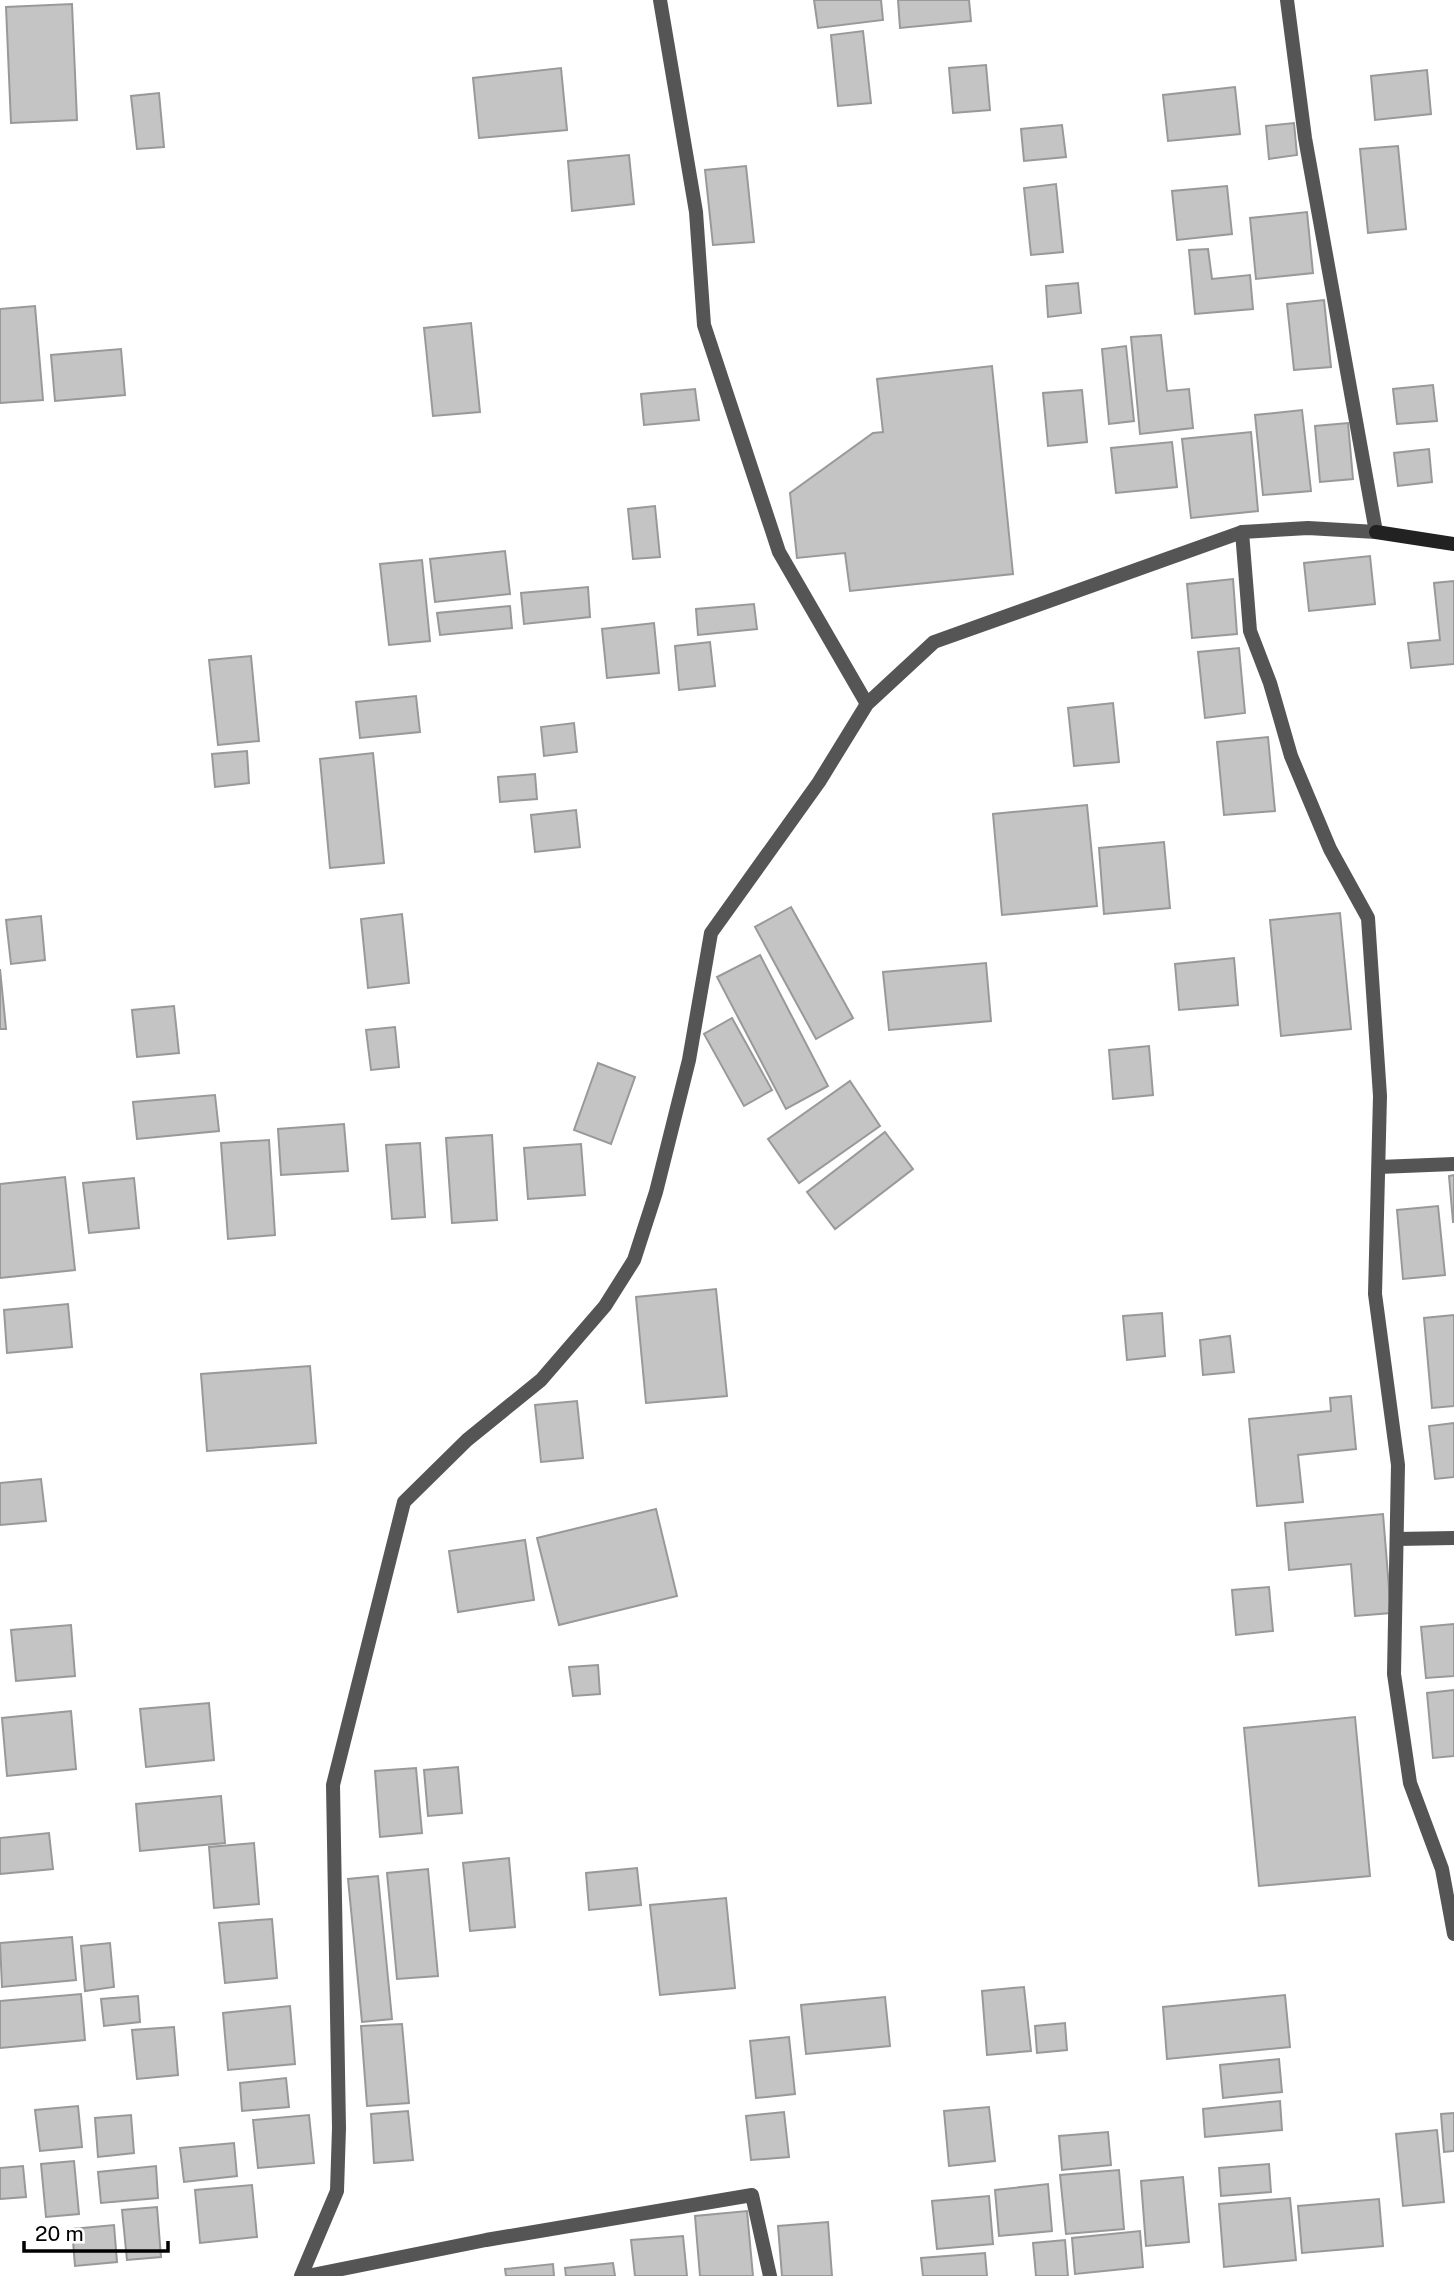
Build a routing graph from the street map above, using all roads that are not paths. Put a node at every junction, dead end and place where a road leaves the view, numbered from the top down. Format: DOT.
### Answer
graph roads {
  1 [pos="660,0"];
  2 [pos="1287,0"];
  3 [pos="1242,532"];
  4 [pos="1376,532"];
  5 [pos="1454,544"];
  6 [pos="867,704"];
  7 [pos="1454,1164"];
  8 [pos="1379,1167"];
  9 [pos="1454,1538"];
  10 [pos="1397,1539"];
  11 [pos="1454,1934"];
  12 [pos="301,2276"];
  13 [pos="307,2276"];
  14 [pos="770,2276"];
  1 -- 6 [label="street"];
  2 -- 4 [label="street"];
  3 -- 4 [label="street"];
  3 -- 6 [label="street"];
  3 -- 8 [label="street"];
  4 -- 5 [label="street"];
  6 -- 12 [label="street"];
  7 -- 8 [label="street"];
  8 -- 10 [label="street"];
  9 -- 10 [label="street"];
  10 -- 11 [label="street"];
  13 -- 14 [label="street"];
}
